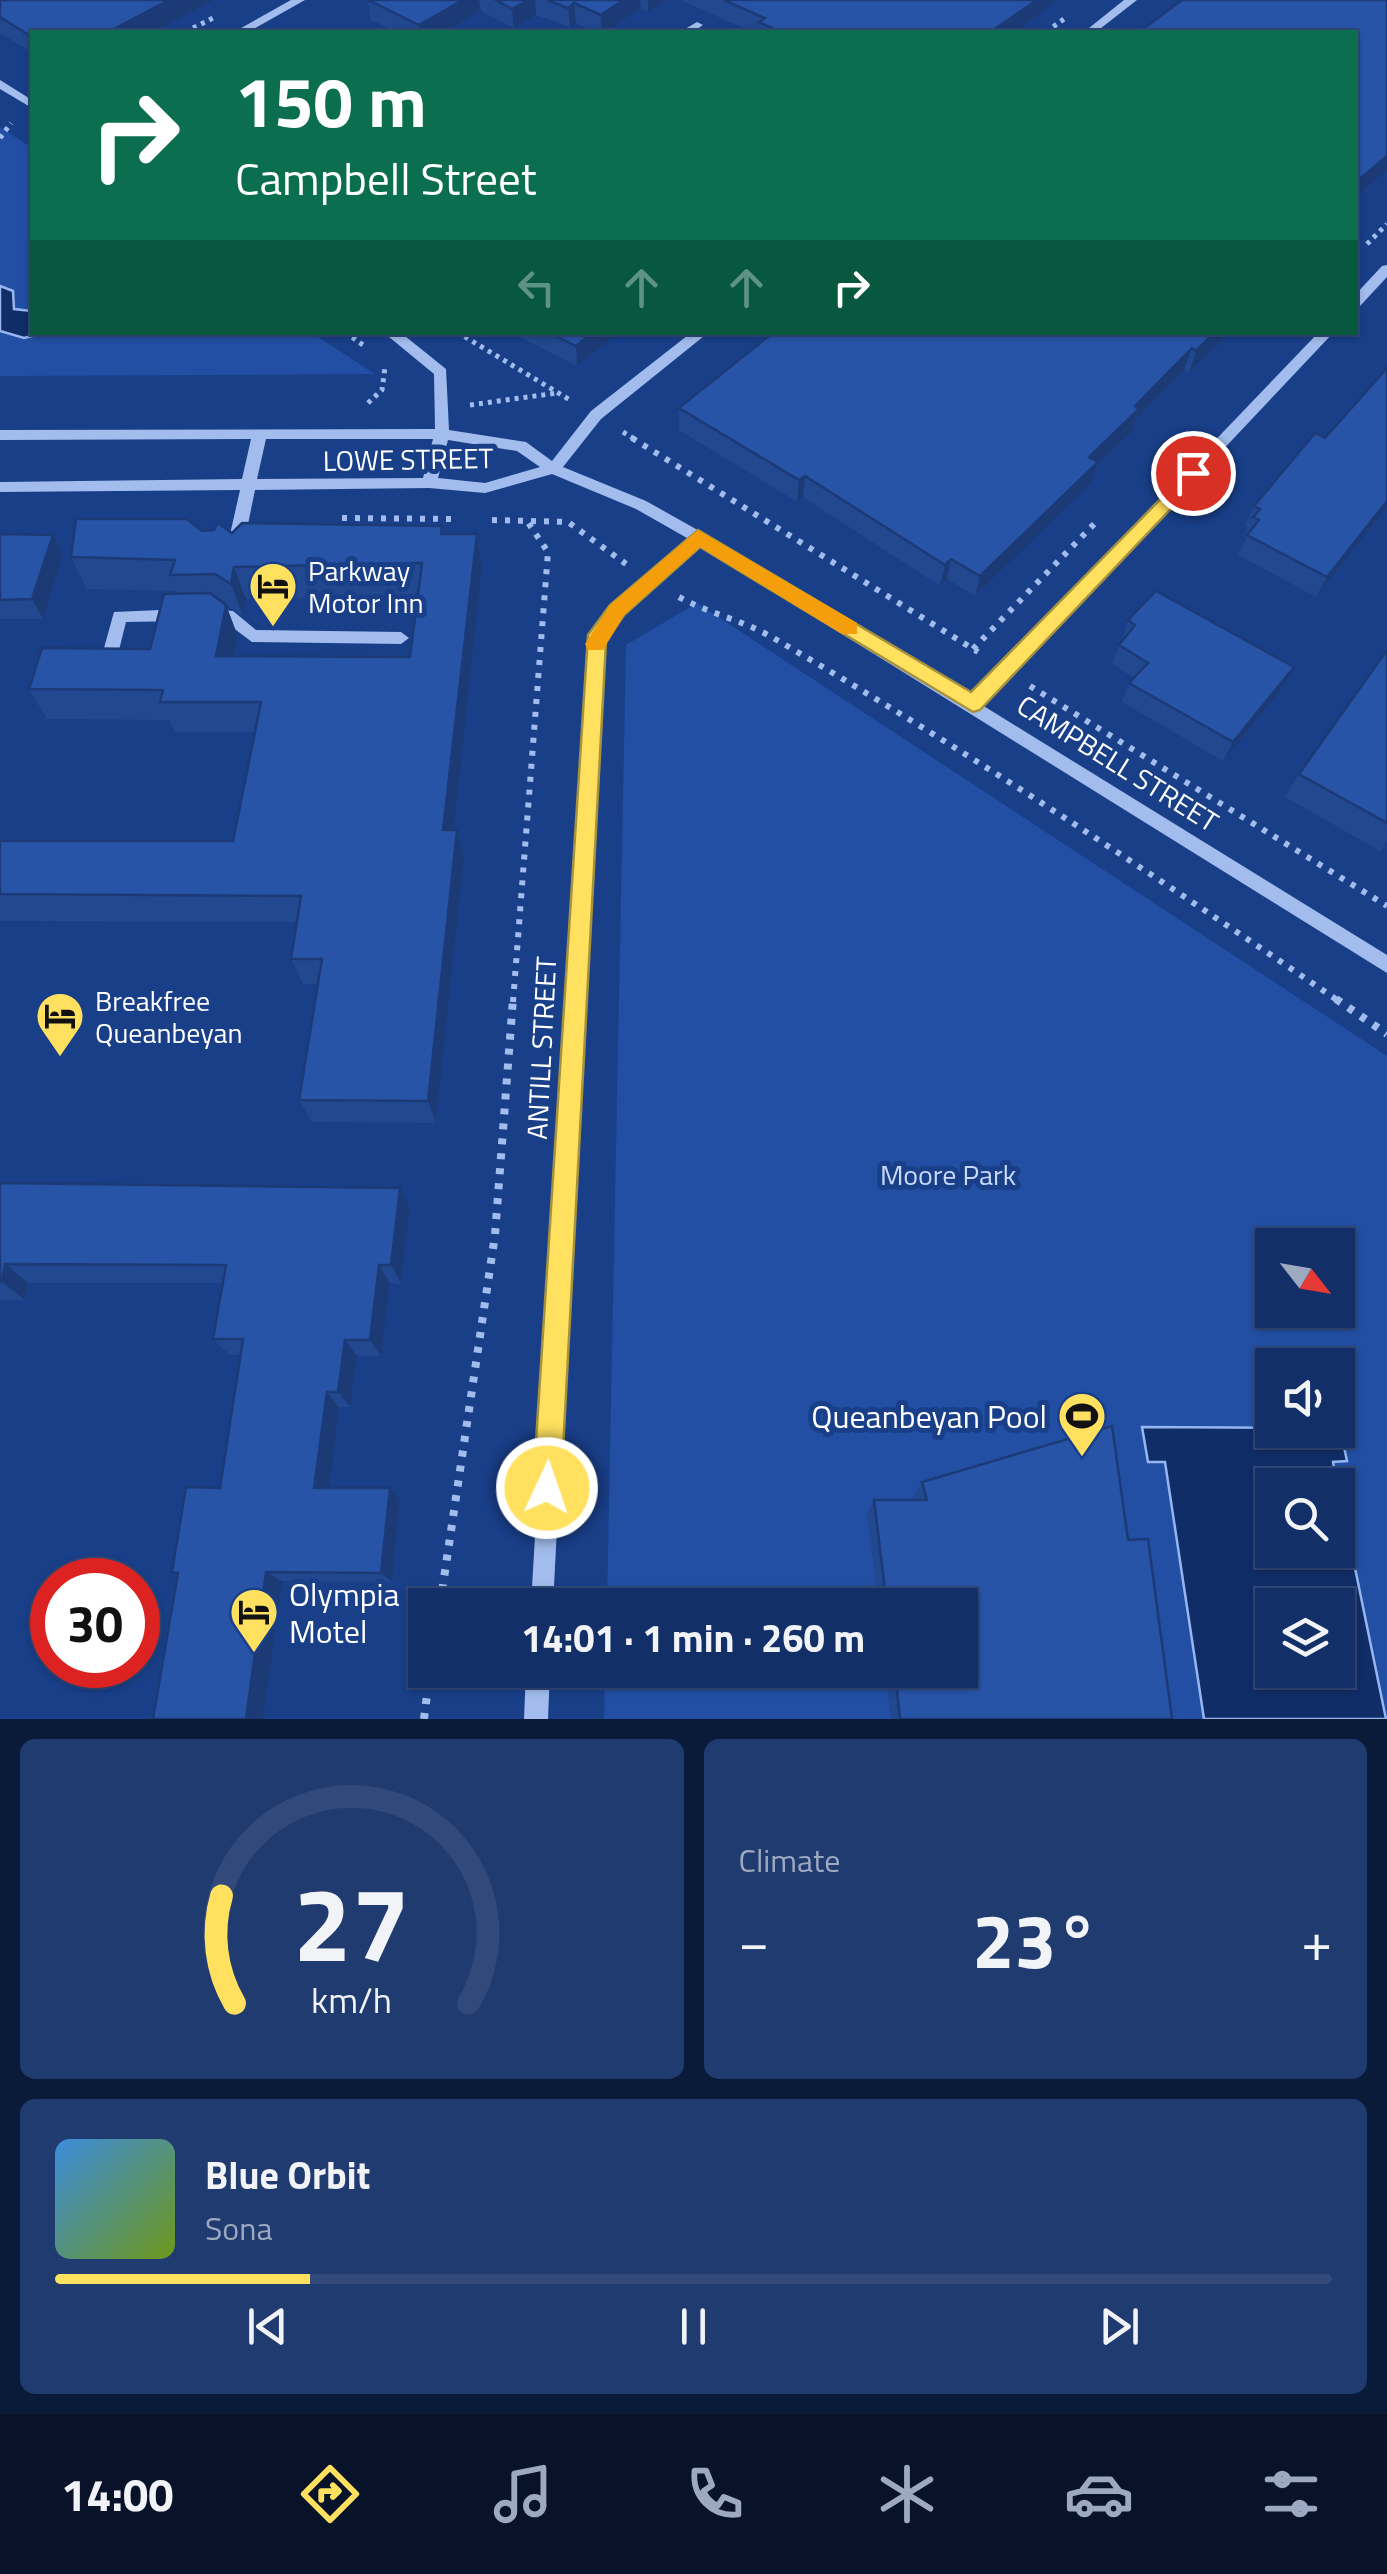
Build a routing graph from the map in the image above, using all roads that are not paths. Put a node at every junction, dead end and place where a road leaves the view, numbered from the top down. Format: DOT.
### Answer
graph roads {
  1 [pos="299,0"];
  2 [pos="1132,0"];
  3 [pos="244,30"];
  4 [pos="1093,30"];
  5 [pos="0,84"];
  6 [pos="30,103"];
  7 [pos="1387,269"];
  8 [pos="1358,300"];
  9 [pos="394,335"];
  10 [pos="698,335"];
  11 [pos="1324,335"];
  12 [pos="442,434"];
  13 [pos="0,435"];
  14 [pos="259,436"];
  15 [pos="553,469"];
  16 [pos="429,483"];
  17 [pos="0,486"];
  18 [pos="249,486"];
  19 [pos="698,537"];
  20 [pos="233,547"];
  21 [pos="401,638"];
  22 [pos="107,666"];
  23 [pos="973,704"];
  24 [pos="1387,965"];
  25 [pos="543,1588"];
  26 [pos="537,1688"];
  27 [pos="536,1719"];
  1 -- 3 [label="street"];
  2 -- 4 [label="street"];
  5 -- 6 [label="street"];
  7 -- 8 [label="street"];
  9 -- 12 [label="street"];
  10 -- 15 [label="street"];
  11 -- 23 [label="street"];
  12 -- 14 [label="street, LOWE STREET"];
  12 -- 15 [label="street, LOWE STREET"];
  12 -- 16 [label="street"];
  13 -- 14 [label="street, LOWE STREET"];
  14 -- 18 [label="street"];
  15 -- 16 [label="street, LOWE STREET"];
  15 -- 19 [label="street, CAMPBELL STREET"];
  16 -- 18 [label="street, LOWE STREET"];
  17 -- 18 [label="street, LOWE STREET"];
  18 -- 20 [label="street"];
  19 -- 23 [label="street, CAMPBELL STREET"];
  19 -- 25 [label="street, ANTILL STREET"];
  21 -- 22 [label="street"];
  23 -- 24 [label="street, CAMPBELL STREET"];
  26 -- 27 [label="street"];
}
